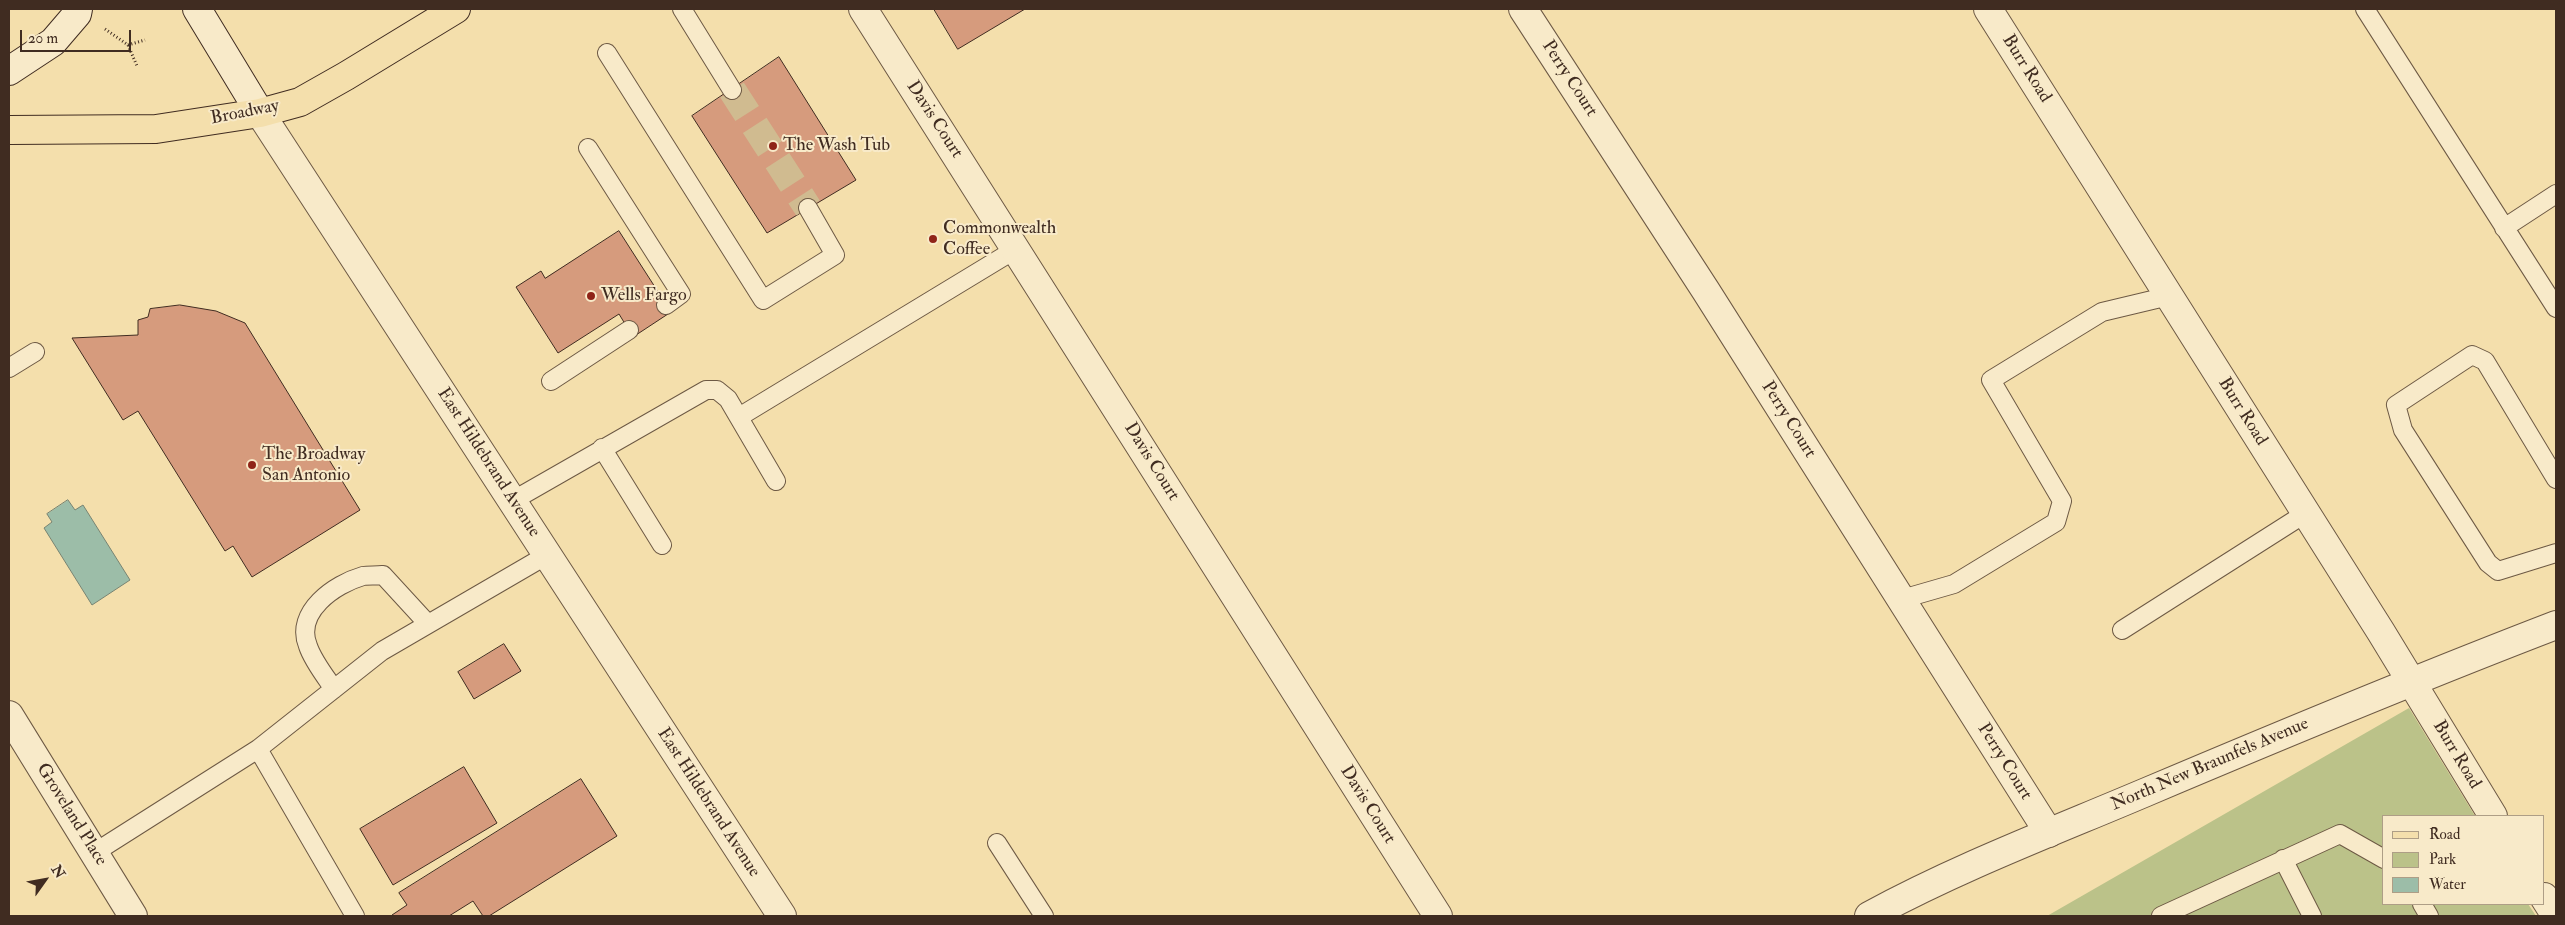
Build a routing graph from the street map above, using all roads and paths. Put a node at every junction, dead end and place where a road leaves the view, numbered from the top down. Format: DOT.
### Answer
graph roads {
  1 [pos="78,9"];
  2 [pos="196,9"];
  3 [pos="456,9"];
  4 [pos="682,9"];
  5 [pos="863,9"];
  6 [pos="1523,9"];
  7 [pos="1988,9"];
  8 [pos="2365,9"];
  9 [pos="100,27"];
  10 [pos="145,40"];
  11 [pos="128,45"];
  12 [pos="607,53"];
  13 [pos="137,66"];
  14 [pos="9,71"];
  15 [pos="732,90"];
  16 [pos="260,113"];
  17 [pos="9,130"];
  18 [pos="588,148"];
  19 [pos="2556,194"];
  20 [pos="808,208"];
  21 [pos="2504,228"];
  22 [pos="1016,249"];
  23 [pos="2169,296"];
  24 [pos="666,305"];
  25 [pos="2556,308"];
  26 [pos="629,330"];
  27 [pos="35,352"];
  28 [pos="9,368"];
  29 [pos="551,381"];
  30 [pos="739,416"];
  31 [pos="602,448"];
  32 [pos="2556,479"];
  33 [pos="776,482"];
  34 [pos="512,501"];
  35 [pos="2306,513"];
  36 [pos="662,545"];
  37 [pos="2556,553"];
  38 [pos="547,555"];
  39 [pos="1902,600"];
  40 [pos="428,624"];
  41 [pos="2556,624"];
  42 [pos="2122,630"];
  43 [pos="2411,680"];
  44 [pos="334,689"];
  45 [pos="9,714"];
  46 [pos="258,749"];
  47 [pos="2492,815"];
  48 [pos="2049,833"];
  49 [pos="997,843"];
  50 [pos="94,853"];
  51 [pos="2382,858"];
  52 [pos="2283,859"];
  53 [pos="2545,899"];
  54 [pos="2423,905"];
  55 [pos="133,916"];
  56 [pos="355,916"];
  57 [pos="779,916"];
  58 [pos="1044,916"];
  59 [pos="1438,916"];
  60 [pos="1869,916"];
  61 [pos="2162,916"];
  62 [pos="2312,916"];
  63 [pos="2429,916"];
  64 [pos="2556,916"];
  1 -- 14 [label="street"];
  2 -- 16 [label="street, East Hildebrand Avenue"];
  3 -- 16 [label="main road, Broadway"];
  4 -- 15 [label="lane"];
  5 -- 22 [label="street, Davis Court"];
  6 -- 39 [label="street, Perry Court"];
  7 -- 23 [label="street, Burr Road"];
  8 -- 21 [label="lane"];
  9 -- 11 [label="path"];
  10 -- 11 [label="path"];
  11 -- 13 [label="path"];
  12 -- 20 [label="lane"];
  16 -- 17 [label="main road, Broadway"];
  16 -- 34 [label="street, East Hildebrand Avenue"];
  18 -- 24 [label="lane"];
  19 -- 21 [label="lane"];
  21 -- 25 [label="lane"];
  22 -- 30 [label="lane"];
  22 -- 59 [label="street, Davis Court"];
  23 -- 35 [label="street, Burr Road"];
  23 -- 39 [label="lane"];
  26 -- 29 [label="lane"];
  27 -- 28 [label="lane"];
  30 -- 31 [label="lane"];
  30 -- 33 [label="lane"];
  31 -- 34 [label="lane"];
  31 -- 36 [label="lane"];
  32 -- 37 [label="lane"];
  34 -- 38 [label="street, East Hildebrand Avenue"];
  35 -- 42 [label="lane"];
  35 -- 43 [label="street, Burr Road"];
  38 -- 40 [label="lane"];
  38 -- 57 [label="street, East Hildebrand Avenue"];
  39 -- 48 [label="street, Perry Court"];
  40 -- 44 [label="lane"];
  40 -- 44 [label="lane"];
  41 -- 43 [label="street, North New Braunfels Avenue"];
  43 -- 47 [label="street, Burr Road"];
  43 -- 48 [label="street, North New Braunfels Avenue"];
  44 -- 46 [label="lane"];
  45 -- 50 [label="street, Groveland Place"];
  46 -- 50 [label="lane"];
  46 -- 56 [label="lane"];
  48 -- 60 [label="street, North New Braunfels Avenue"];
  49 -- 58 [label="lane"];
  50 -- 55 [label="street, Groveland Place"];
  51 -- 52 [label="lane"];
  52 -- 61 [label="lane"];
  52 -- 62 [label="lane"];
  53 -- 64 [label="street"];
  54 -- 63 [label="lane"];
}
